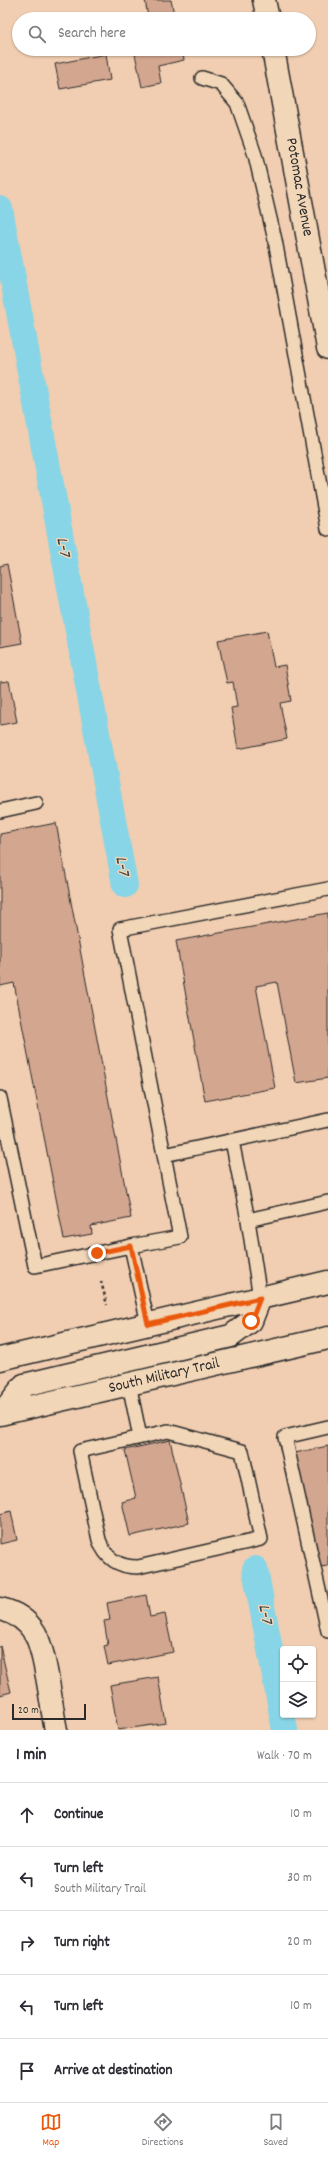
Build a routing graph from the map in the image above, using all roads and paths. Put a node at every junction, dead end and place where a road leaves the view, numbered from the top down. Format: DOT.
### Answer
graph roads {
  1 [pos="264,0"];
  2 [pos="267,12"];
  3 [pos="274,56"];
  4 [pos="202,78"];
  5 [pos="328,348"];
  6 [pos="328,529"];
  7 [pos="36,803"];
  8 [pos="0,811"];
  9 [pos="328,889"];
  10 [pos="0,1098"];
  11 [pos="328,1120"];
  12 [pos="232,1141"];
  13 [pos="164,1155"];
  14 [pos="328,1202"];
  15 [pos="248,1220"];
  16 [pos="131,1246"];
  17 [pos="101,1281"];
  18 [pos="328,1282"];
  19 [pos="260,1298"];
  20 [pos="107,1305"];
  21 [pos="148,1324"];
  22 [pos="328,1338"];
  23 [pos="0,1356"];
  24 [pos="129,1384"];
  25 [pos="1,1414"];
  26 [pos="328,1427"];
  27 [pos="140,1437"];
  28 [pos="0,1609"];
  29 [pos="328,1630"];
  30 [pos="56,1730"];
  1 -- 2 [label="main road"];
  3 -- 5 [label="main road, Potomac Avenue"];
  4 -- 6 [label="lane"];
  7 -- 8 [label="lane"];
  9 -- 13 [label="lane"];
  10 -- 16 [label="lane"];
  11 -- 12 [label="lane"];
  12 -- 13 [label="lane"];
  12 -- 15 [label="lane"];
  13 -- 16 [label="lane"];
  14 -- 15 [label="lane"];
  15 -- 19 [label="lane"];
  16 -- 21 [label="lane"];
  17 -- 20 [label="path"];
  18 -- 19 [label="main road"];
  19 -- 21 [label="main road"];
  19 -- 25 [label="main road"];
  21 -- 23 [label="main road"];
  22 -- 24 [label="main road, South Military Trail"];
  24 -- 25 [label="main road, South Military Trail"];
  24 -- 27 [label="lane"];
  26 -- 29 [label="lane"];
  27 -- 27 [label="lane"];
  28 -- 30 [label="main road"];
}
